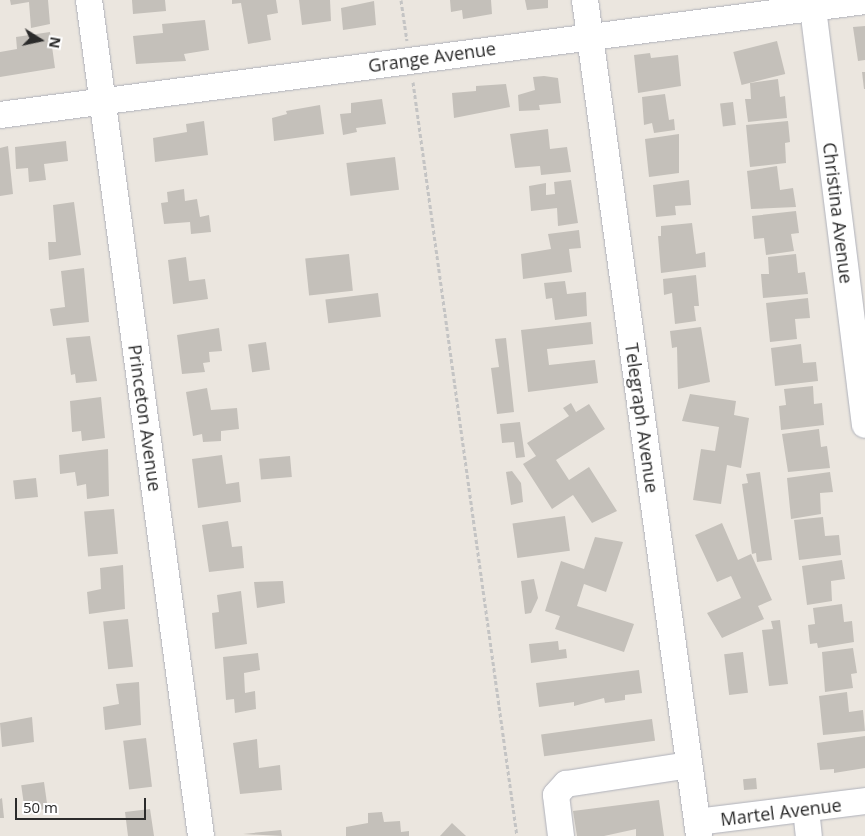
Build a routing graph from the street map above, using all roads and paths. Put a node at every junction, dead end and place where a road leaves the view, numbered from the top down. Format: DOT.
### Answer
graph roads {
  1 [pos="89,0"];
  2 [pos="402,0"];
  3 [pos="585,0"];
  4 [pos="865,1"];
  5 [pos="812,4"];
  6 [pos="590,37"];
  7 [pos="408,60"];
  8 [pos="103,102"];
  9 [pos="0,115"];
  10 [pos="865,425"];
  11 [pos="689,766"];
  12 [pos="865,801"];
  13 [pos="806,809"];
  14 [pos="698,829"];
  15 [pos="201,836"];
  16 [pos="517,836"];
  17 [pos="561,836"];
  18 [pos="809,836"];
  1 -- 8 [label="street, Princeton Avenue"];
  2 -- 7 [label="path"];
  3 -- 6 [label="street, Telegraph Avenue"];
  4 -- 5 [label="street, Grange Avenue"];
  5 -- 6 [label="street, Grange Avenue"];
  5 -- 10 [label="street, Christina Avenue"];
  6 -- 7 [label="street, Grange Avenue"];
  6 -- 11 [label="street, Telegraph Avenue"];
  7 -- 8 [label="street, Grange Avenue"];
  7 -- 16 [label="path"];
  8 -- 9 [label="street, Grange Avenue"];
  8 -- 15 [label="street, Princeton Avenue"];
  11 -- 14 [label="street, Telegraph Avenue"];
  11 -- 17 [label="street"];
  12 -- 13 [label="street, Martel Avenue"];
  13 -- 14 [label="street, Martel Avenue"];
  13 -- 18 [label="street"];
}
